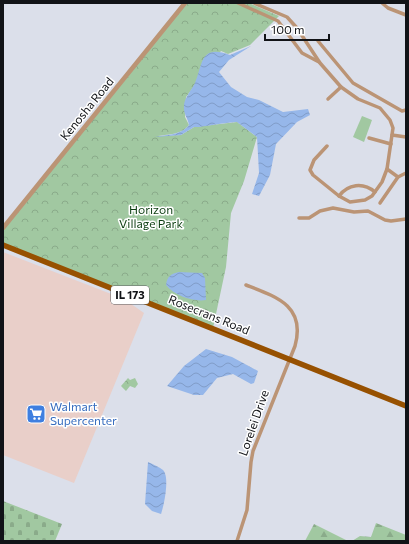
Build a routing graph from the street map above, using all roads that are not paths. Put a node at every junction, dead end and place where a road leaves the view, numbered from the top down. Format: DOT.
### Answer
graph roads {
  1 [pos="185,3"];
  2 [pos="238,3"];
  3 [pos="254,3"];
  4 [pos="382,3"];
  5 [pos="406,15"];
  6 [pos="318,41"];
  7 [pos="320,62"];
  8 [pos="342,87"];
  9 [pos="371,93"];
  10 [pos="328,99"];
  11 [pos="367,103"];
  12 [pos="406,110"];
  13 [pos="392,135"];
  14 [pos="406,137"];
  15 [pos="369,138"];
  16 [pos="390,144"];
  17 [pos="327,146"];
  18 [pos="387,169"];
  19 [pos="406,173"];
  20 [pos="398,177"];
  21 [pos="375,192"];
  22 [pos="339,196"];
  23 [pos="357,202"];
  24 [pos="380,203"];
  25 [pos="357,212"];
  26 [pos="299,218"];
  27 [pos="406,219"];
  28 [pos="3,228"];
  29 [pos="3,245"];
  30 [pos="246,285"];
  31 [pos="289,359"];
  32 [pos="406,406"];
  33 [pos="236,541"];
  1 -- 28 [label="street, Kenosha Road"];
  2 -- 7 [label="street"];
  3 -- 7 [label="street"];
  4 -- 5 [label="street"];
  6 -- 9 [label="street"];
  7 -- 8 [label="street"];
  8 -- 10 [label="street"];
  8 -- 11 [label="street"];
  9 -- 11 [label="street"];
  9 -- 12 [label="street"];
  11 -- 13 [label="street"];
  13 -- 14 [label="street"];
  13 -- 16 [label="street"];
  15 -- 16 [label="street"];
  16 -- 18 [label="street"];
  17 -- 22 [label="street"];
  18 -- 20 [label="street"];
  18 -- 21 [label="street"];
  19 -- 20 [label="street"];
  20 -- 24 [label="street"];
  21 -- 22 [label="street"];
  21 -- 23 [label="street"];
  22 -- 23 [label="street"];
  23 -- 25 [label="street"];
  25 -- 26 [label="street"];
  25 -- 27 [label="street"];
  29 -- 31 [label="main road, Rosecrans Road / IL 173"];
  30 -- 31 [label="street, Lorelei Drive"];
  31 -- 32 [label="main road, Rosecrans Road / IL 173"];
  31 -- 33 [label="street, Lorelei Drive"];
}
